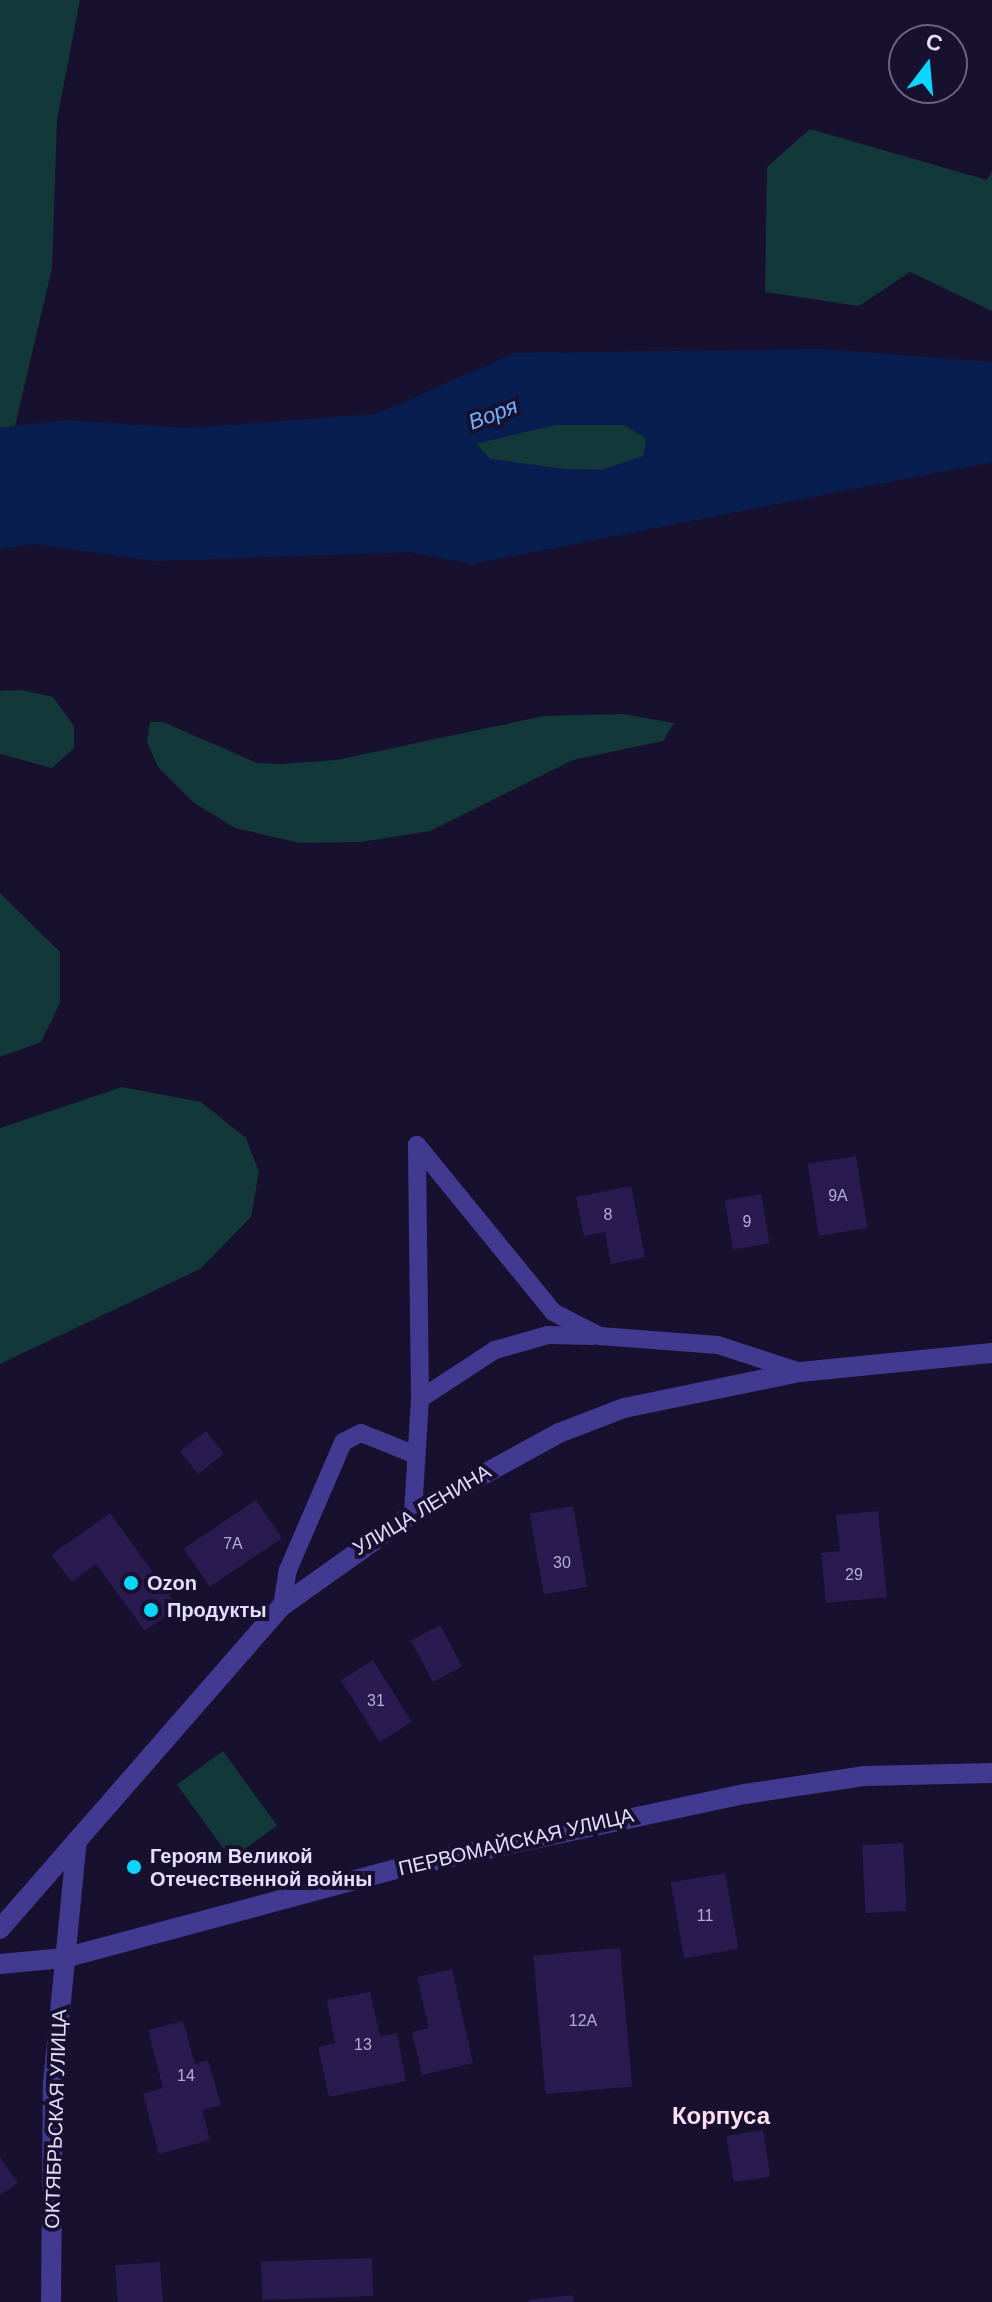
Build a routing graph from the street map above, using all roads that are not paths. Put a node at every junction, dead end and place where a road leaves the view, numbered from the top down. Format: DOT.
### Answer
graph roads {
  1 [pos="600,1336"];
  2 [pos="992,1353"];
  3 [pos="800,1372"];
  4 [pos="420,1399"];
  5 [pos="416,1455"];
  6 [pos="413,1513"];
  7 [pos="282,1606"];
  8 [pos="992,1773"];
  9 [pos="77,1840"];
  10 [pos="0,1929"];
  11 [pos="64,1958"];
  12 [pos="0,1964"];
  13 [pos="51,2302"];
  1 -- 3 [label="lane"];
  1 -- 4 [label="lane"];
  1 -- 4 [label="lane"];
  2 -- 3 [label="street, УЛИЦА ЛЕНИНА"];
  3 -- 6 [label="street, УЛИЦА ЛЕНИНА"];
  4 -- 5 [label="lane"];
  5 -- 6 [label="lane"];
  5 -- 7 [label="lane"];
  6 -- 7 [label="street, УЛИЦА ЛЕНИНА"];
  7 -- 9 [label="street, УЛИЦА ЛЕНИНА"];
  8 -- 11 [label="street, ПЕРВОМАЙСКАЯ УЛИЦА"];
  9 -- 10 [label="street, УЛИЦА ЛЕНИНА"];
  9 -- 11 [label="street, ОКТЯБРЬСКАЯ УЛИЦА"];
  11 -- 12 [label="street, ПЕРВОМАЙСКАЯ УЛИЦА"];
  11 -- 13 [label="street, ОКТЯБРЬСКАЯ УЛИЦА"];
}
